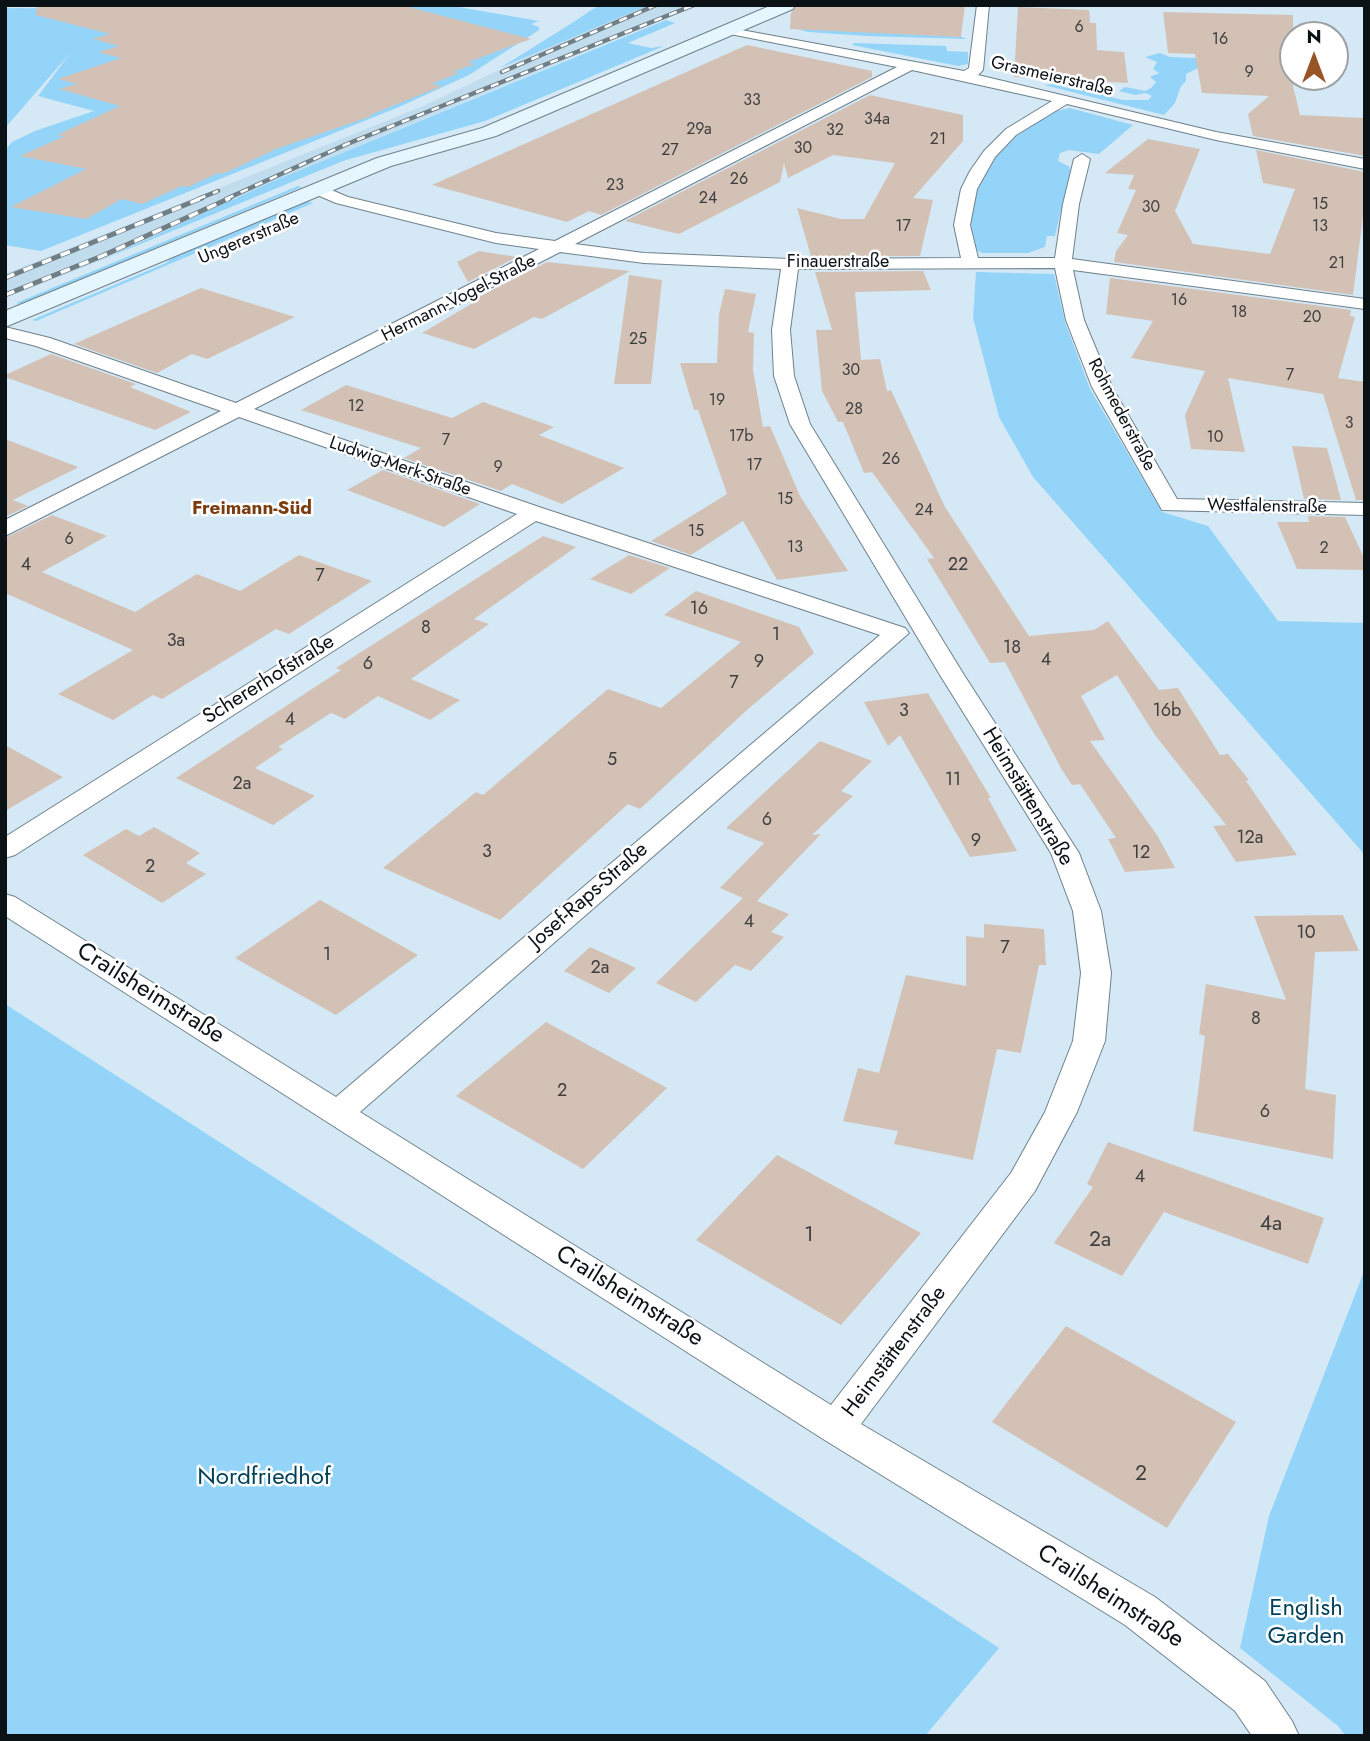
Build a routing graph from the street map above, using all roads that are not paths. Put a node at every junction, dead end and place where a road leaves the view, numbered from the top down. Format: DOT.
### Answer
graph roads {
  1 [pos="787,5"];
  2 [pos="983,5"];
  3 [pos="730,30"];
  4 [pos="911,65"];
  5 [pos="966,76"];
  6 [pos="1065,100"];
  7 [pos="489,132"];
  8 [pos="1082,159"];
  9 [pos="1365,164"];
  10 [pos="316,189"];
  11 [pos="342,200"];
  12 [pos="559,247"];
  13 [pos="970,262"];
  14 [pos="1063,263"];
  15 [pos="790,264"];
  16 [pos="1365,304"];
  17 [pos="8,331"];
  18 [pos="240,411"];
  19 [pos="1170,505"];
  20 [pos="1365,509"];
  21 [pos="534,513"];
  22 [pos="5,529"];
  23 [pos="926,630"];
  24 [pos="897,633"];
  25 [pos="5,849"];
  26 [pos="5,903"];
  27 [pos="338,1113"];
  28 [pos="836,1428"];
  29 [pos="1277,1736"];
  1 -- 3 [label="main road, Ungererstraße"];
  2 -- 5 [label="street"];
  3 -- 4 [label="street, Grasmeierstraße"];
  3 -- 7 [label="main road, Ungererstraße"];
  4 -- 5 [label="street, Grasmeierstraße"];
  4 -- 12 [label="street, Hermann-Vogel-Straße"];
  5 -- 6 [label="street, Grasmeierstraße"];
  6 -- 9 [label="street, Grasmeierstraße"];
  6 -- 13 [label="street"];
  7 -- 10 [label="main road, Ungererstraße"];
  7 -- 11 [label="main road, Ungererstraße"];
  8 -- 14 [label="street, Rohmederstraße"];
  10 -- 11 [label="street, Finauerstraße"];
  10 -- 17 [label="main road, Ungererstraße"];
  11 -- 12 [label="street, Finauerstraße"];
  11 -- 17 [label="main road, Ungererstraße"];
  12 -- 15 [label="street, Finauerstraße"];
  12 -- 18 [label="street, Hermann-Vogel-Straße"];
  13 -- 14 [label="street, Finauerstraße"];
  13 -- 15 [label="street, Finauerstraße"];
  14 -- 16 [label="street, Finauerstraße"];
  14 -- 19 [label="street, Rohmederstraße"];
  15 -- 23 [label="street, Heimstättenstraße"];
  17 -- 18 [label="street, Ludwig-Merk-Straße"];
  18 -- 21 [label="street, Ludwig-Merk-Straße"];
  18 -- 22 [label="street, Hermann-Vogel-Straße"];
  19 -- 20 [label="street, Westfalenstraße"];
  21 -- 24 [label="street, Ludwig-Merk-Straße"];
  21 -- 25 [label="street, Schererhofstraße"];
  23 -- 24 [label="street"];
  23 -- 28 [label="street, Heimstättenstraße"];
  24 -- 27 [label="street, Josef-Raps-Straße"];
  26 -- 27 [label="street, Crailsheimstraße"];
  27 -- 28 [label="street, Crailsheimstraße"];
  28 -- 29 [label="street, Crailsheimstraße"];
}
